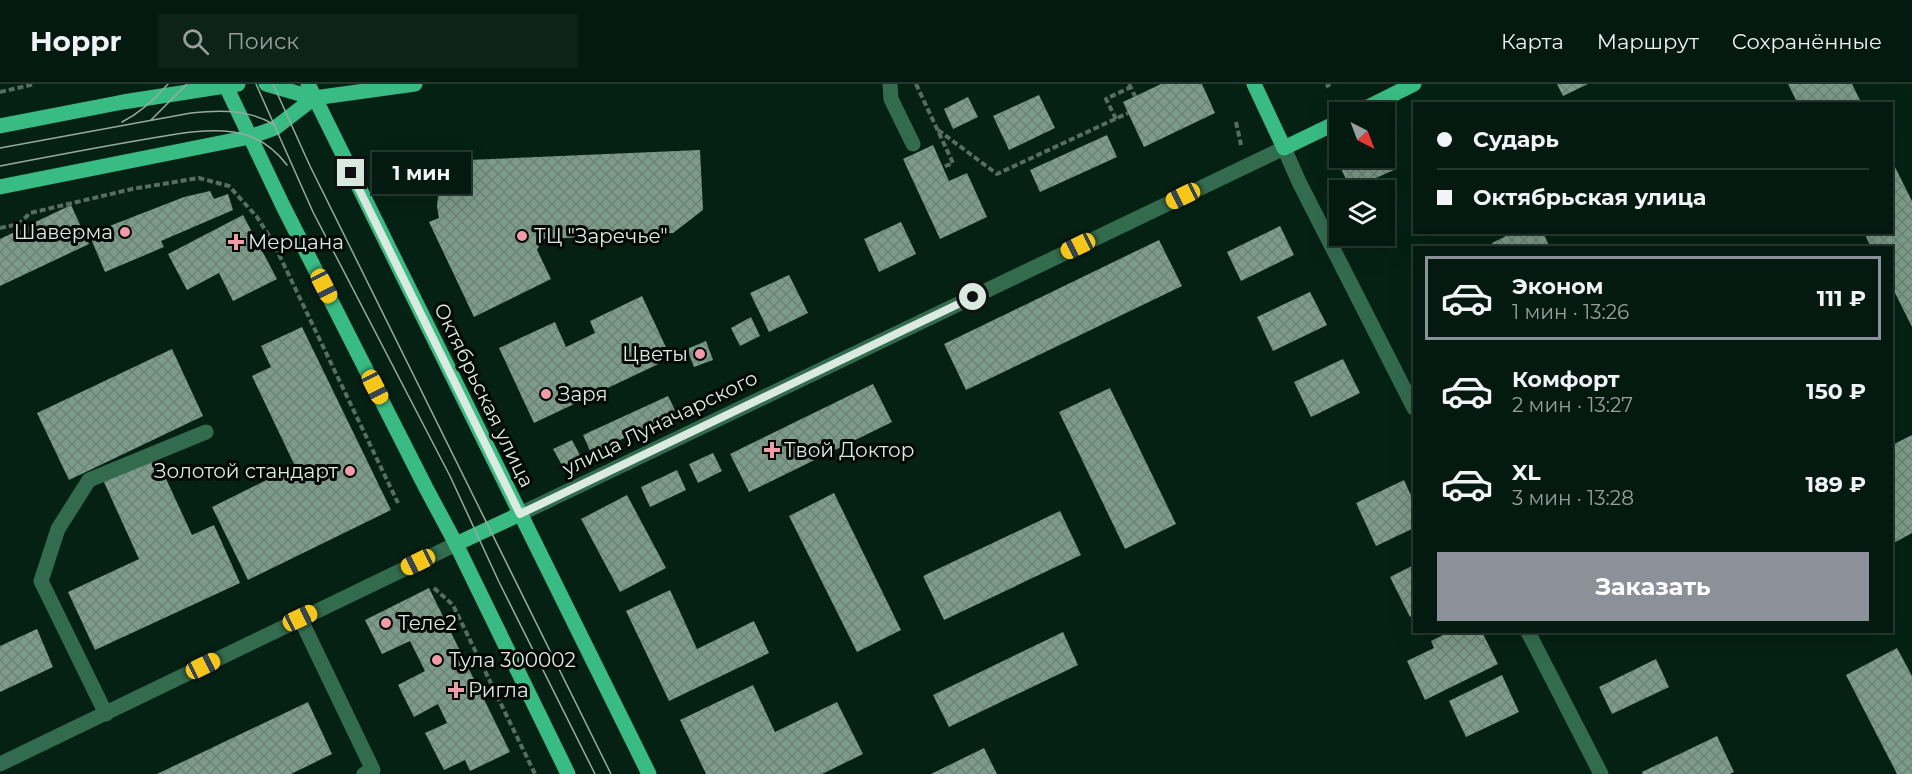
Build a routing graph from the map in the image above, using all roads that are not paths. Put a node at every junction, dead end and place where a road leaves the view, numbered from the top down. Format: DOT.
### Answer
graph roads {
  1 [pos="229,84"];
  2 [pos="266,84"];
  3 [pos="415,84"];
  4 [pos="890,84"];
  5 [pos="1254,84"];
  6 [pos="1414,84"];
  7 [pos="311,91"];
  8 [pos="1378,102"];
  9 [pos="0,126"];
  10 [pos="1329,126"];
  11 [pos="250,137"];
  12 [pos="913,144"];
  13 [pos="1284,148"];
  14 [pos="0,187"];
  15 [pos="1413,406"];
  16 [pos="206,432"];
  17 [pos="520,514"];
  18 [pos="456,544"];
  19 [pos="300,618"];
  20 [pos="1529,633"];
  21 [pos="106,714"];
  22 [pos="5,767"];
  23 [pos="364,774"];
  24 [pos="568,774"];
  25 [pos="649,774"];
  26 [pos="1601,774"];
  1 -- 9 [label="main road"];
  1 -- 11 [label="main road"];
  2 -- 7 [label="main road"];
  3 -- 7 [label="main road"];
  4 -- 12 [label="street"];
  5 -- 13 [label="main road"];
  6 -- 8 [label="main road"];
  7 -- 11 [label="main road"];
  7 -- 17 [label="main road, Октябрьская улица"];
  10 -- 13 [label="main road, улица Луначарского"];
  11 -- 14 [label="main road"];
  11 -- 18 [label="main road"];
  13 -- 15 [label="street"];
  13 -- 17 [label="street, улица Луначарского"];
  16 -- 21 [label="street"];
  17 -- 18 [label="main road, улица Луначарского"];
  17 -- 25 [label="main road, Октябрьская улица"];
  18 -- 19 [label="street, улица Луначарского"];
  18 -- 24 [label="main road"];
  19 -- 21 [label="street, улица Луначарского"];
  19 -- 23 [label="street"];
  20 -- 26 [label="street"];
  21 -- 22 [label="street, улица Луначарского"];
}
